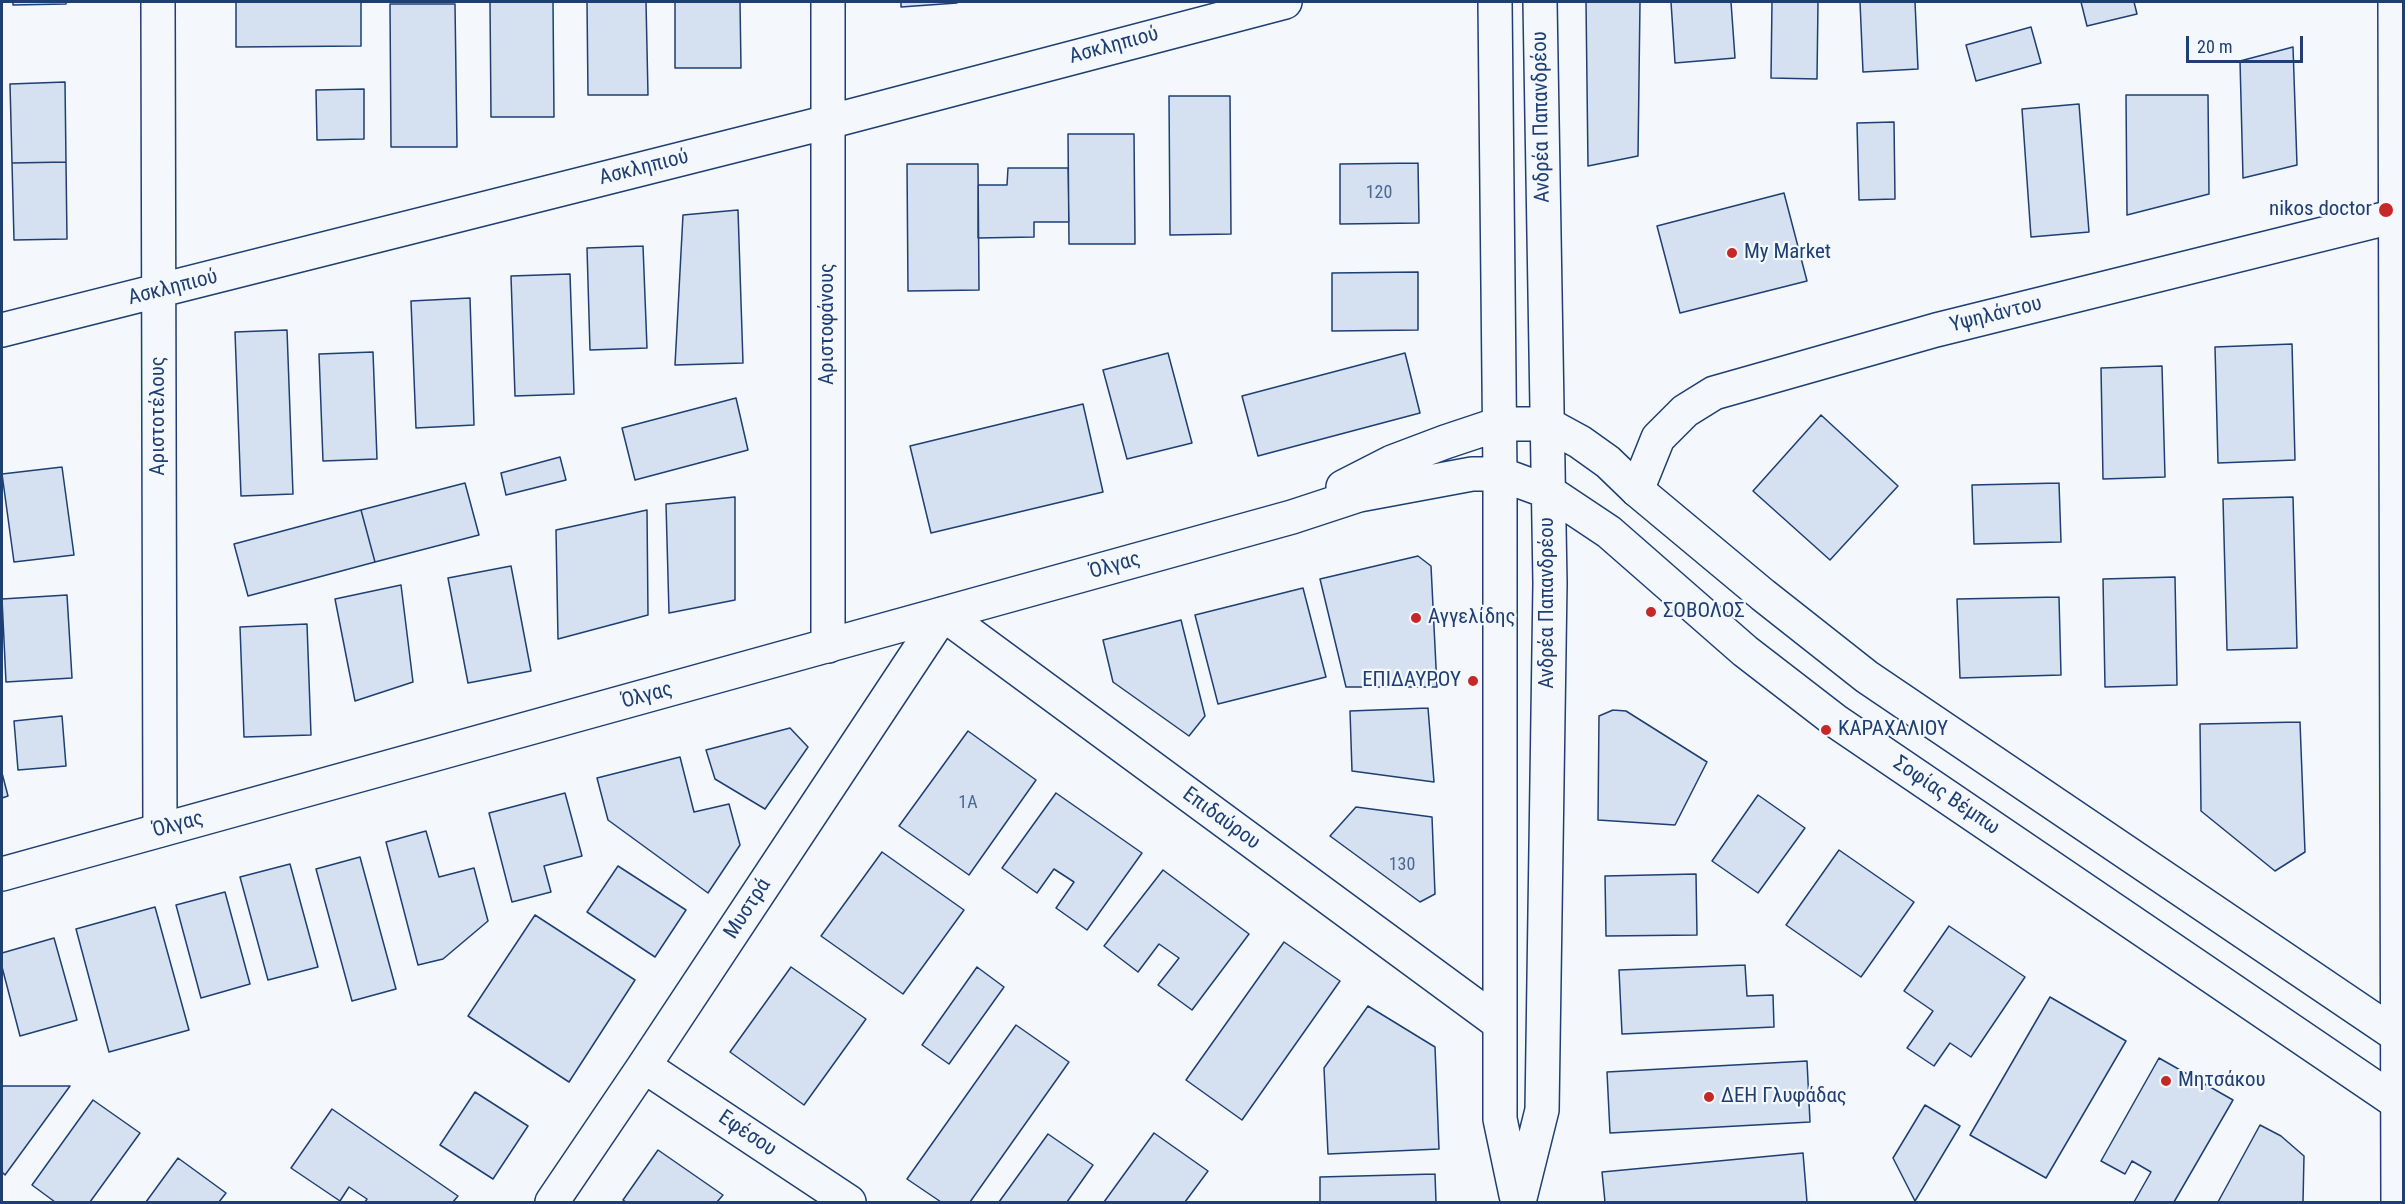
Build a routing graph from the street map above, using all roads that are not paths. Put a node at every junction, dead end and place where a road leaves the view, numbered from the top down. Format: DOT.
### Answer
graph roads {
  1 [pos="158,2"];
  2 [pos="828,2"];
  3 [pos="1285,2"];
  4 [pos="1495,2"];
  5 [pos="1540,2"];
  6 [pos="2395,2"];
  7 [pos="828,122"];
  8 [pos="2399,215"];
  9 [pos="158,292"];
  10 [pos="2,330"];
  11 [pos="1500,424"];
  12 [pos="1547,424"];
  13 [pos="1500,474"];
  14 [pos="1637,490"];
  15 [pos="1549,492"];
  16 [pos="1292,517"];
  17 [pos="943,614"];
  18 [pos="828,646"];
  19 [pos="2400,707"];
  20 [pos="160,830"];
  21 [pos="2,874"];
  22 [pos="1499,1023"];
  23 [pos="2401,1039"];
  24 [pos="645,1066"];
  25 [pos="2401,1105"];
  26 [pos="552,1203"];
  27 [pos="849,1203"];
  28 [pos="1518,1203"];
  29 [pos="2398,1203"];
  1 -- 9 [label="street, Αριστοτέλους"];
  2 -- 7 [label="street, Αριστοφάνους"];
  3 -- 7 [label="street, Ασκληπιού"];
  4 -- 11 [label="street, Ανδρέα Παπανδρέου"];
  5 -- 12 [label="street, Ανδρέα Παπανδρέου"];
  6 -- 8 [label="street"];
  7 -- 9 [label="street, Ασκληπιού"];
  7 -- 18 [label="street, Αριστοφάνους"];
  8 -- 14 [label="street, Υψηλάντου"];
  8 -- 19 [label="street"];
  9 -- 10 [label="street, Ασκληπιού"];
  9 -- 20 [label="street, Αριστοτέλους"];
  11 -- 12 [label="street"];
  11 -- 13 [label="street, Ανδρέα Παπανδρέου"];
  11 -- 16 [label="street, Όλγας"];
  12 -- 14 [label="street"];
  12 -- 15 [label="street, Ανδρέα Παπανδρέου"];
  13 -- 15 [label="street, Σοφίας Βέμπω"];
  13 -- 16 [label="street, Όλγας"];
  13 -- 22 [label="street, Ανδρέα Παπανδρέου"];
  14 -- 23 [label="street"];
  15 -- 25 [label="street, Σοφίας Βέμπω"];
  15 -- 28 [label="street, Ανδρέα Παπανδρέου"];
  16 -- 17 [label="street, Όλγας"];
  17 -- 18 [label="street, Όλγας"];
  17 -- 22 [label="street, Επιδαύρου"];
  17 -- 24 [label="street, Μυστρά"];
  18 -- 20 [label="street, Όλγας"];
  19 -- 23 [label="street"];
  20 -- 21 [label="street, Όλγας"];
  22 -- 28 [label="street, Ανδρέα Παπανδρέου"];
  23 -- 25 [label="street"];
  24 -- 26 [label="street, Μυστρά"];
  24 -- 27 [label="street, Εφέσου"];
  25 -- 29 [label="street"];
}
